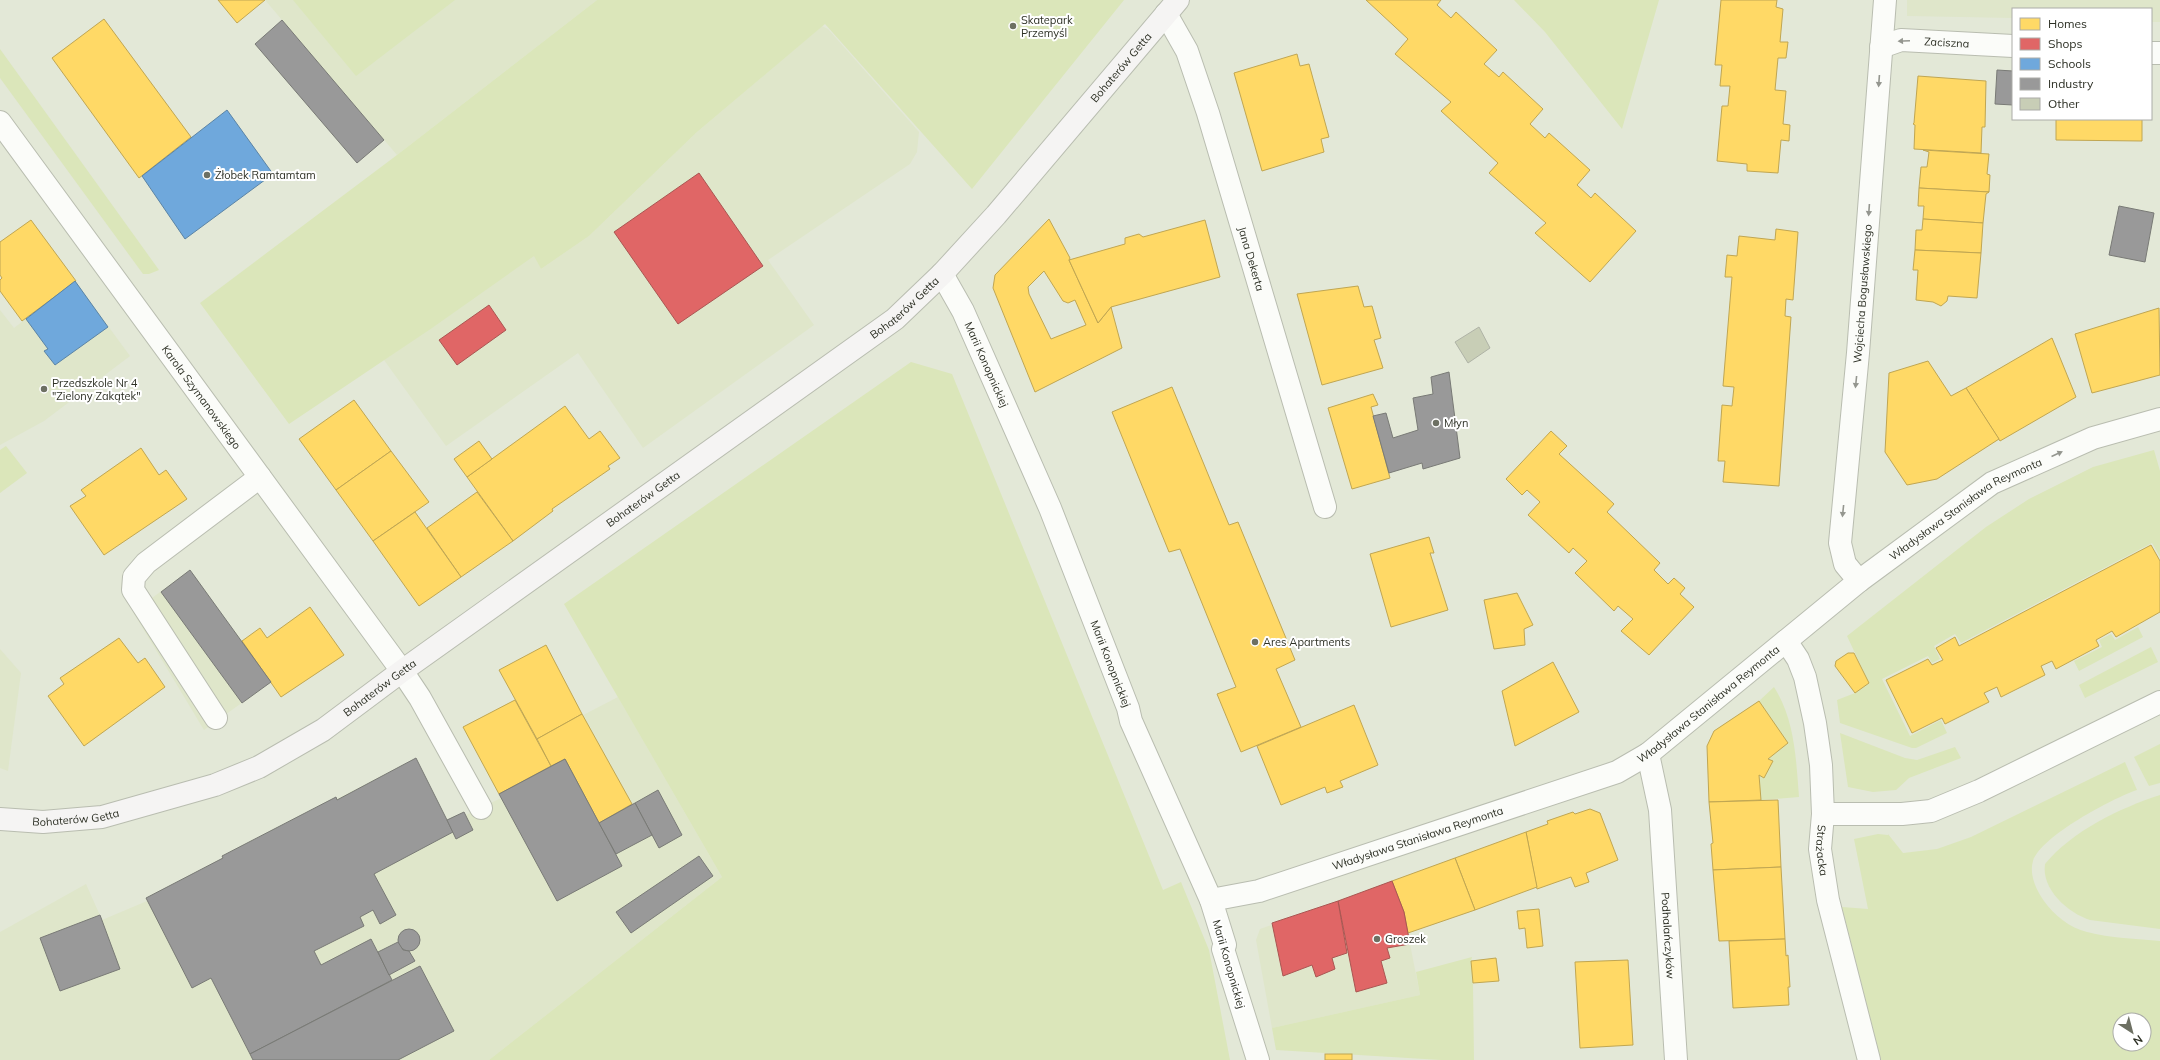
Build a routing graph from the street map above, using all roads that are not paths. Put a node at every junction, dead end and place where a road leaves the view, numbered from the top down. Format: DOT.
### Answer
graph roads {
  1 [pos="1885,0"];
  2 [pos="1172,7"];
  3 [pos="2012,46"];
  4 [pos="1881,48"];
  5 [pos="0,122"];
  6 [pos="942,274"];
  7 [pos="2160,419"];
  8 [pos="260,477"];
  9 [pos="1325,507"];
  10 [pos="1859,582"];
  11 [pos="1786,641"];
  12 [pos="402,671"];
  13 [pos="2160,702"];
  14 [pos="216,718"];
  15 [pos="1648,754"];
  16 [pos="481,808"];
  17 [pos="1823,814"];
  18 [pos="0,819"];
  19 [pos="1211,900"];
  20 [pos="1258,1060"];
  21 [pos="1676,1060"];
  22 [pos="1869,1060"];
  1 -- 4 [label="street, Wojciecha Bogusławskiego"];
  2 -- 6 [label="main road, Bohaterów Getta"];
  2 -- 9 [label="street, Jana Dekerta"];
  3 -- 4 [label="street, Zaciszna, one-way"];
  4 -- 10 [label="street, Wojciecha Bogusławskiego, one-way"];
  5 -- 8 [label="street, Karola Szymanowskiego"];
  6 -- 12 [label="main road, Bohaterów Getta"];
  6 -- 19 [label="street, Marii Konopnickiej"];
  10 -- 7 [label="street, Władysława Stanisława Reymonta, one-way"];
  8 -- 12 [label="street, Karola Szymanowskiego"];
  8 -- 14 [label="street"];
  10 -- 11 [label="street, Władysława Stanisława Reymonta"];
  11 -- 15 [label="street, Władysława Stanisława Reymonta"];
  11 -- 17 [label="street, Strażacka"];
  12 -- 16 [label="street, Karola Szymanowskiego"];
  12 -- 18 [label="main road, Bohaterów Getta"];
  13 -- 17 [label="street"];
  15 -- 19 [label="street, Władysława Stanisława Reymonta"];
  15 -- 21 [label="street, Podhalańczyków"];
  17 -- 22 [label="street, Strażacka"];
  19 -- 20 [label="street, Marii Konopnickiej"];
}
